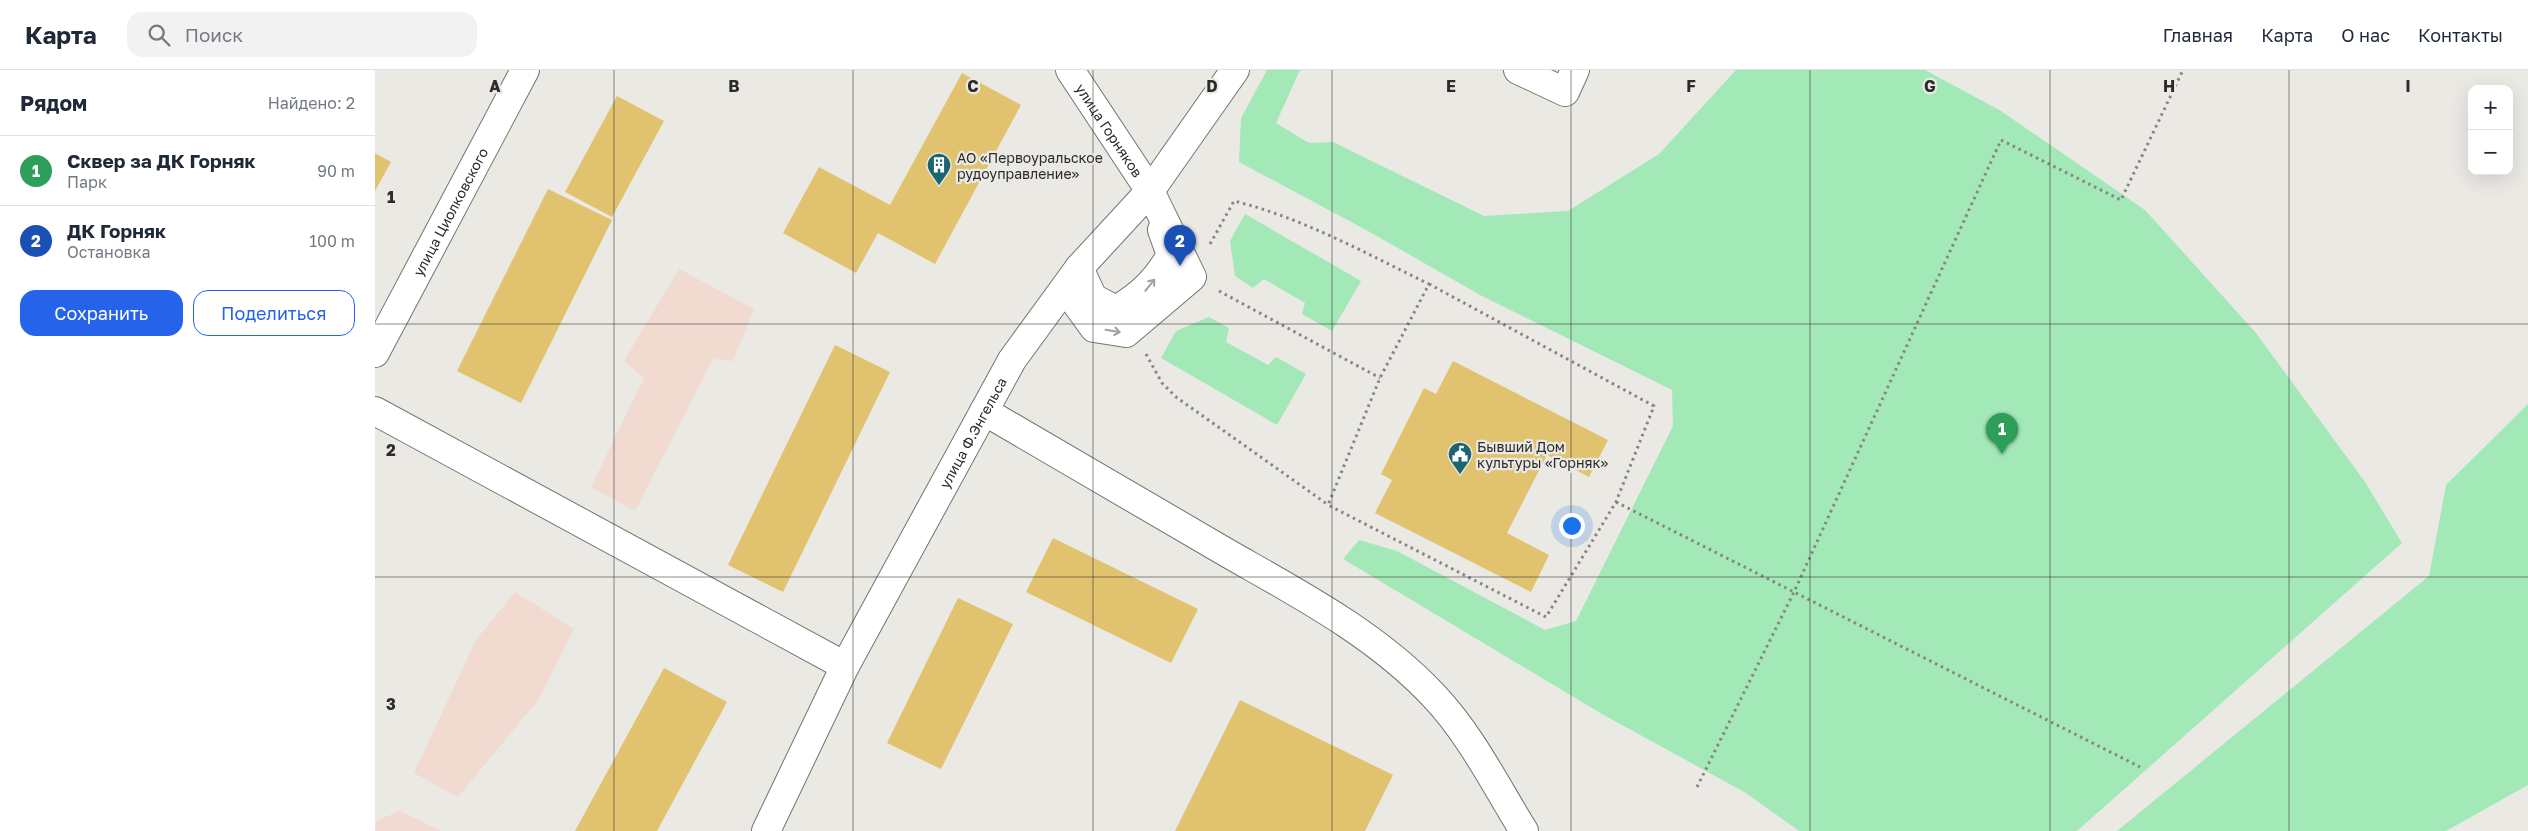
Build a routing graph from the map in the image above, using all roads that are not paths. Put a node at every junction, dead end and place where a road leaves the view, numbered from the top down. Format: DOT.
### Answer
graph roads {
  1 [pos="525,70"];
  2 [pos="1069,70"];
  3 [pos="1235,70"];
  4 [pos="1518,70"];
  5 [pos="1575,70"];
  6 [pos="1149,191"];
  7 [pos="1079,268"];
  8 [pos="375,354"];
  9 [pos="375,411"];
  10 [pos="984,411"];
  11 [pos="845,666"];
  12 [pos="766,831"];
  13 [pos="1524,831"];
  1 -- 8 [label="street, улица Циолковского"];
  2 -- 6 [label="street, улица Горняков"];
  3 -- 6 [label="street, улица Ф.Энгельса"];
  4 -- 5 [label="street"];
  6 -- 7 [label="street, улица Ф.Энгельса"];
  7 -- 6 [label="street, one-way"];
  7 -- 6 [label="street, one-way"];
  7 -- 10 [label="street, улица Ф.Энгельса"];
  9 -- 11 [label="street"];
  10 -- 11 [label="street, улица Ф.Энгельса"];
  10 -- 13 [label="street"];
  11 -- 12 [label="street, улица Ф.Энгельса"];
}
